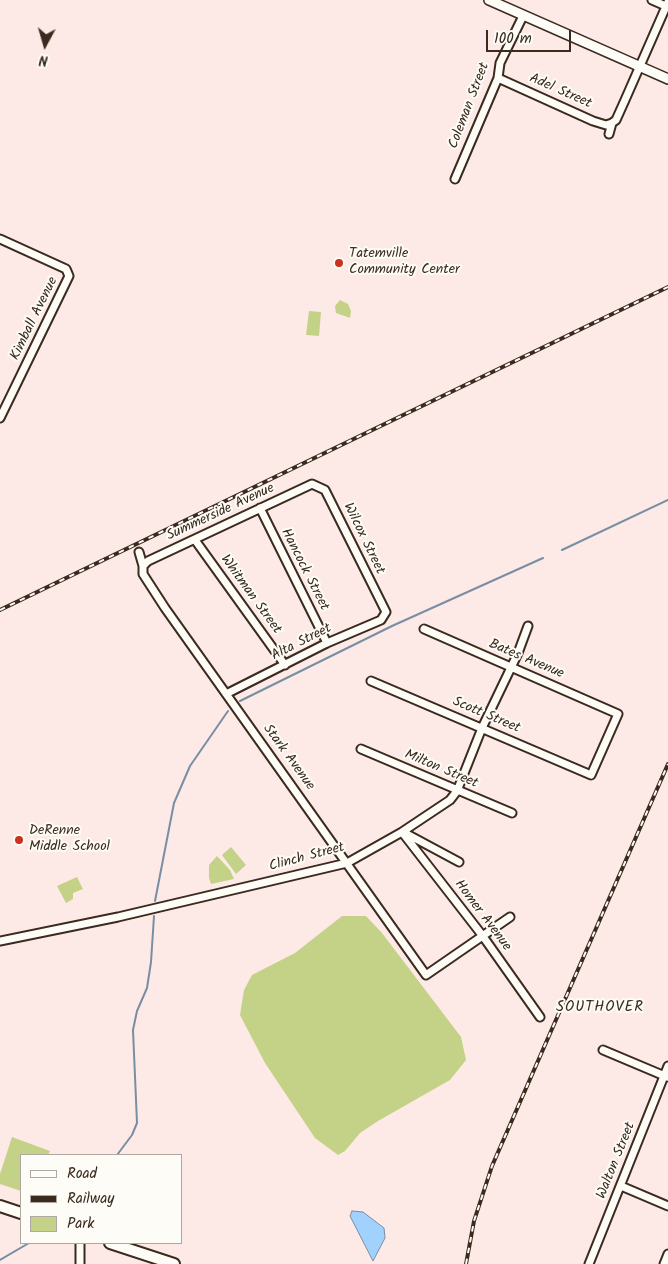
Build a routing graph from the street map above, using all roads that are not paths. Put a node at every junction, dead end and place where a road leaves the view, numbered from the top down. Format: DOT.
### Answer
graph roads {
  1 [pos="489,0"];
  2 [pos="652,0"];
  3 [pos="667,5"];
  4 [pos="523,16"];
  5 [pos="640,65"];
  6 [pos="498,78"];
  7 [pos="668,79"];
  8 [pos="612,123"];
  9 [pos="609,134"];
  10 [pos="455,178"];
  11 [pos="0,239"];
  12 [pos="0,418"];
  13 [pos="312,484"];
  14 [pos="260,508"];
  15 [pos="195,540"];
  16 [pos="139,552"];
  17 [pos="143,566"];
  18 [pos="386,612"];
  19 [pos="528,626"];
  20 [pos="424,629"];
  21 [pos="327,643"];
  22 [pos="285,665"];
  23 [pos="511,667"];
  24 [pos="371,681"];
  25 [pos="226,694"];
  26 [pos="482,728"];
  27 [pos="361,749"];
  28 [pos="591,775"];
  29 [pos="457,791"];
  30 [pos="512,814"];
  31 [pos="402,832"];
  32 [pos="459,862"];
  33 [pos="347,863"];
  34 [pos="510,917"];
  35 [pos="482,935"];
  36 [pos="0,941"];
  37 [pos="540,1017"];
  38 [pos="603,1050"];
  39 [pos="668,1066"];
  40 [pos="666,1076"];
  41 [pos="621,1186"];
  42 [pos="0,1206"];
  43 [pos="668,1206"];
  44 [pos="20,1213"];
  45 [pos="80,1244"];
  46 [pos="113,1244"];
  47 [pos="668,1254"];
  48 [pos="80,1264"];
  49 [pos="174,1264"];
  50 [pos="589,1264"];
  51 [pos="664,1264"];
  1 -- 4 [label="street"];
  2 -- 3 [label="street"];
  3 -- 5 [label="street"];
  4 -- 5 [label="street"];
  4 -- 6 [label="street, Coleman Street"];
  5 -- 7 [label="street"];
  5 -- 8 [label="street"];
  6 -- 8 [label="street, Adel Street"];
  6 -- 10 [label="street, Coleman Street"];
  8 -- 9 [label="street"];
  11 -- 12 [label="street, Kimball Avenue"];
  13 -- 14 [label="street, Summerside Avenue"];
  13 -- 18 [label="street, Wilcox Street"];
  14 -- 15 [label="street, Summerside Avenue"];
  14 -- 21 [label="street, Hancock Street"];
  15 -- 17 [label="street, Summerside Avenue"];
  15 -- 22 [label="street, Whitman Street"];
  16 -- 17 [label="street, Stark Avenue"];
  17 -- 25 [label="street, Stark Avenue"];
  18 -- 21 [label="street, Alta Street"];
  19 -- 23 [label="street, Clinch Street"];
  20 -- 23 [label="street, Bates Avenue"];
  21 -- 22 [label="street, Alta Street"];
  22 -- 25 [label="street, Alta Street"];
  23 -- 26 [label="street, Clinch Street"];
  23 -- 28 [label="street, Bates Avenue"];
  24 -- 26 [label="street, Scott Street"];
  25 -- 33 [label="street, Stark Avenue"];
  26 -- 28 [label="street, Scott Street"];
  26 -- 29 [label="street, Clinch Street"];
  27 -- 29 [label="street, Milton Street"];
  29 -- 30 [label="street, Milton Street"];
  29 -- 31 [label="street, Clinch Street"];
  31 -- 32 [label="street"];
  31 -- 33 [label="street, Clinch Street"];
  31 -- 35 [label="street, Homer Avenue"];
  33 -- 35 [label="street, Stark Avenue"];
  33 -- 36 [label="street, Clinch Street"];
  34 -- 35 [label="street"];
  35 -- 37 [label="street, Homer Avenue"];
  38 -- 40 [label="street"];
  39 -- 40 [label="street, Walton Street"];
  40 -- 41 [label="street, Walton Street"];
  41 -- 43 [label="street"];
  41 -- 50 [label="street, Walton Street"];
  42 -- 44 [label="main road"];
  45 -- 48 [label="street"];
  46 -- 49 [label="main road"];
  47 -- 51 [label="street"];
}
